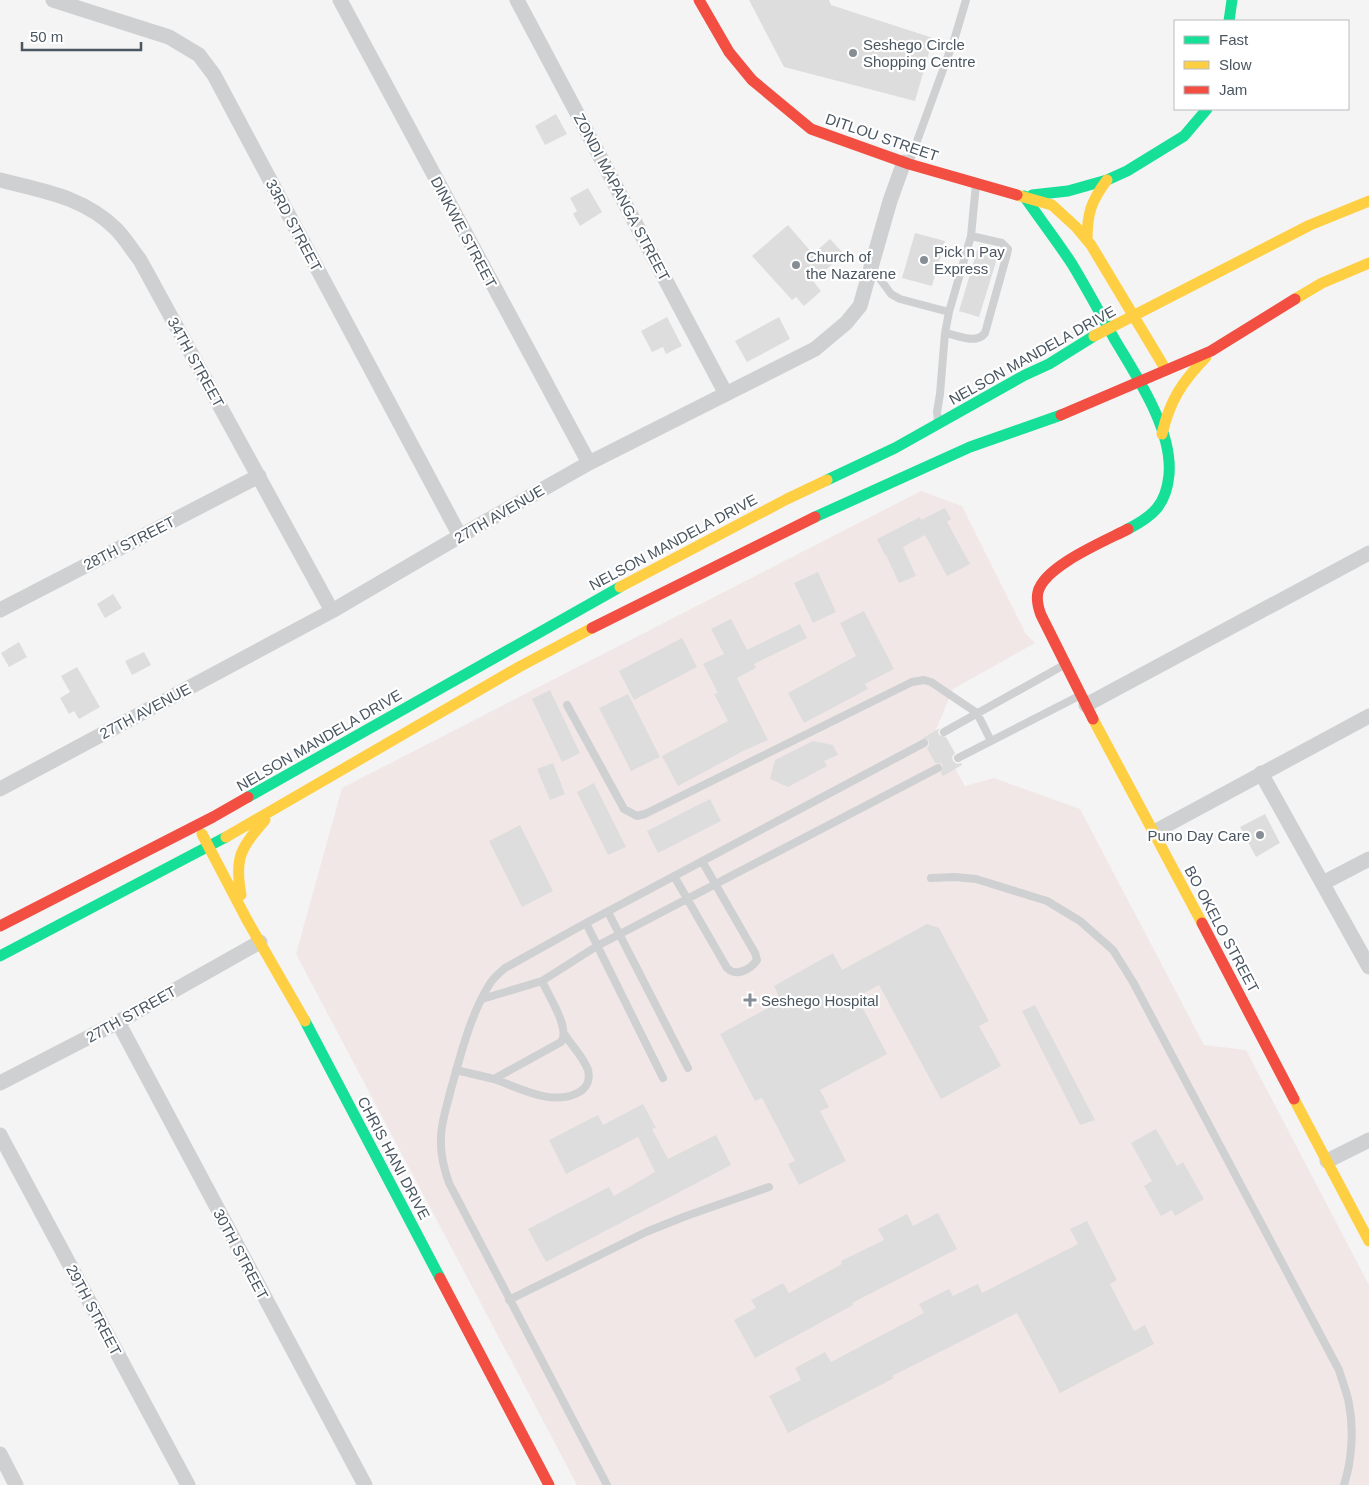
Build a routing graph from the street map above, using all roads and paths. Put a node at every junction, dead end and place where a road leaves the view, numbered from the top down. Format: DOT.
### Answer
graph roads {
  1 [pos="53,0"];
  2 [pos="340,0"];
  3 [pos="517,0"];
  4 [pos="699,0"];
  5 [pos="966,0"];
  6 [pos="1232,0"];
  7 [pos="1229,20"];
  8 [pos="1206,110"];
  9 [pos="907,163"];
  10 [pos="0,180"];
  11 [pos="1107,180"];
  12 [pos="976,182"];
  13 [pos="1024,196"];
  14 [pos="1369,201"];
  15 [pos="971,236"];
  16 [pos="1087,240"];
  17 [pos="1369,263"];
  18 [pos="871,267"];
  19 [pos="949,312"];
  20 [pos="1135,316"];
  21 [pos="1108,328"];
  22 [pos="945,332"];
  23 [pos="1211,351"];
  24 [pos="1166,370"];
  25 [pos="1140,382"];
  26 [pos="726,394"];
  27 [pos="939,423"];
  28 [pos="1162,434"];
  29 [pos="589,463"];
  30 [pos="259,476"];
  31 [pos="460,536"];
  32 [pos="1369,554"];
  33 [pos="0,610"];
  34 [pos="332,611"];
  35 [pos="1064,665"];
  36 [pos="1083,700"];
  37 [pos="567,705"];
  38 [pos="977,713"];
  39 [pos="1369,716"];
  40 [pos="944,732"];
  41 [pos="992,740"];
  42 [pos="924,743"];
  43 [pos="958,758"];
  44 [pos="938,768"];
  45 [pos="1261,773"];
  46 [pos="0,789"];
  47 [pos="274,810"];
  48 [pos="197,825"];
  49 [pos="1154,832"];
  50 [pos="209,847"];
  51 [pos="1369,859"];
  52 [pos="702,861"];
  53 [pos="674,876"];
  54 [pos="931,878"];
  55 [pos="1323,883"];
  56 [pos="715,885"];
  57 [pos="687,899"];
  58 [pos="608,912"];
  59 [pos="247,920"];
  60 [pos="586,923"];
  61 [pos="0,926"];
  62 [pos="620,934"];
  63 [pos="260,942"];
  64 [pos="597,946"];
  65 [pos="0,956"];
  66 [pos="1369,967"];
  67 [pos="542,981"];
  68 [pos="482,999"];
  69 [pos="118,1022"];
  70 [pos="564,1035"];
  71 [pos="688,1068"];
  72 [pos="456,1070"];
  73 [pos="663,1078"];
  74 [pos="494,1079"];
  75 [pos="0,1083"];
  76 [pos="0,1135"];
  77 [pos="1369,1140"];
  78 [pos="1327,1161"];
  79 [pos="769,1187"];
  80 [pos="1369,1241"];
  81 [pos="509,1300"];
  82 [pos="0,1454"];
  83 [pos="16,1485"];
  84 [pos="188,1485"];
  85 [pos="364,1485"];
  86 [pos="548,1485"];
  87 [pos="607,1485"];
  88 [pos="1344,1485"];
  1 -- 31 [label="street, 33RD STREET"];
  2 -- 29 [label="street, DINKWE STREET"];
  3 -- 26 [label="street, ZONDI MAPANGA STREET"];
  4 -- 9 [label="main road, DITLOU STREET"];
  5 -- 9 [label="lane"];
  6 -- 7 [label="main road"];
  8 -- 11 [label="main road"];
  9 -- 12 [label="main road, DITLOU STREET"];
  9 -- 18 [label="street, 27TH AVENUE"];
  10 -- 30 [label="street, 34TH STREET"];
  11 -- 13 [label="main road"];
  11 -- 16 [label="main road"];
  12 -- 13 [label="main road, DITLOU STREET"];
  12 -- 15 [label="lane"];
  13 -- 16 [label="main road, DITLOU STREET"];
  13 -- 21 [label="main road"];
  14 -- 20 [label="main road, NELSON MANDELA DRIVE"];
  15 -- 19 [label="lane"];
  15 -- 22 [label="lane"];
  16 -- 20 [label="main road, DITLOU STREET"];
  17 -- 23 [label="main road"];
  18 -- 19 [label="lane"];
  18 -- 26 [label="street, 27TH AVENUE"];
  19 -- 22 [label="lane"];
  20 -- 21 [label="main road, NELSON MANDELA DRIVE"];
  20 -- 24 [label="main road, DITLOU STREET"];
  21 -- 25 [label="main road"];
  21 -- 27 [label="main road, NELSON MANDELA DRIVE"];
  22 -- 27 [label="lane"];
  23 -- 24 [label="main road"];
  23 -- 28 [label="main road"];
  24 -- 25 [label="main road"];
  25 -- 28 [label="main road"];
  25 -- 47 [label="main road"];
  26 -- 29 [label="street, 27TH AVENUE"];
  27 -- 48 [label="main road, NELSON MANDELA DRIVE"];
  28 -- 35 [label="main road, BO OKELO STREET"];
  29 -- 31 [label="street, 27TH AVENUE"];
  30 -- 33 [label="street, 28TH STREET"];
  30 -- 34 [label="street, 34TH STREET"];
  31 -- 34 [label="street, 27TH AVENUE"];
  32 -- 36 [label="street"];
  34 -- 46 [label="street, 27TH AVENUE"];
  35 -- 36 [label="main road, BO OKELO STREET"];
  35 -- 38 [label="lane"];
  36 -- 41 [label="lane"];
  36 -- 49 [label="main road, BO OKELO STREET"];
  37 -- 38 [label="lane"];
  38 -- 40 [label="lane"];
  38 -- 41 [label="lane"];
  39 -- 45 [label="street"];
  41 -- 43 [label="lane"];
  42 -- 52 [label="lane"];
  44 -- 56 [label="lane"];
  45 -- 49 [label="street"];
  45 -- 55 [label="street"];
  47 -- 50 [label="main road"];
  47 -- 59 [label="main road"];
  48 -- 50 [label="main road, CHRIS HANI DRIVE"];
  48 -- 61 [label="main road, NELSON MANDELA DRIVE"];
  49 -- 78 [label="main road, BO OKELO STREET"];
  50 -- 59 [label="main road, CHRIS HANI DRIVE"];
  50 -- 65 [label="main road"];
  51 -- 55 [label="street"];
  52 -- 53 [label="lane"];
  52 -- 56 [label="lane"];
  53 -- 57 [label="lane"];
  53 -- 58 [label="lane"];
  54 -- 88 [label="lane"];
  55 -- 66 [label="street"];
  56 -- 57 [label="lane"];
  56 -- 57 [label="lane"];
  57 -- 62 [label="lane"];
  58 -- 60 [label="lane"];
  58 -- 62 [label="lane"];
  59 -- 63 [label="main road, CHRIS HANI DRIVE"];
  60 -- 64 [label="lane"];
  60 -- 68 [label="lane"];
  62 -- 64 [label="lane"];
  62 -- 71 [label="lane"];
  63 -- 69 [label="street, 27TH STREET"];
  63 -- 86 [label="main road, CHRIS HANI DRIVE"];
  64 -- 67 [label="lane"];
  64 -- 73 [label="lane"];
  67 -- 68 [label="lane"];
  67 -- 70 [label="lane"];
  68 -- 72 [label="lane"];
  69 -- 75 [label="street, 27TH STREET"];
  69 -- 85 [label="street, 30TH STREET"];
  70 -- 74 [label="lane"];
  70 -- 74 [label="lane"];
  72 -- 74 [label="lane"];
  72 -- 81 [label="lane"];
  76 -- 84 [label="street, 29TH STREET"];
  77 -- 78 [label="street"];
  78 -- 80 [label="main road, BO OKELO STREET"];
  79 -- 81 [label="lane"];
  81 -- 87 [label="lane"];
  82 -- 83 [label="street"];
}
